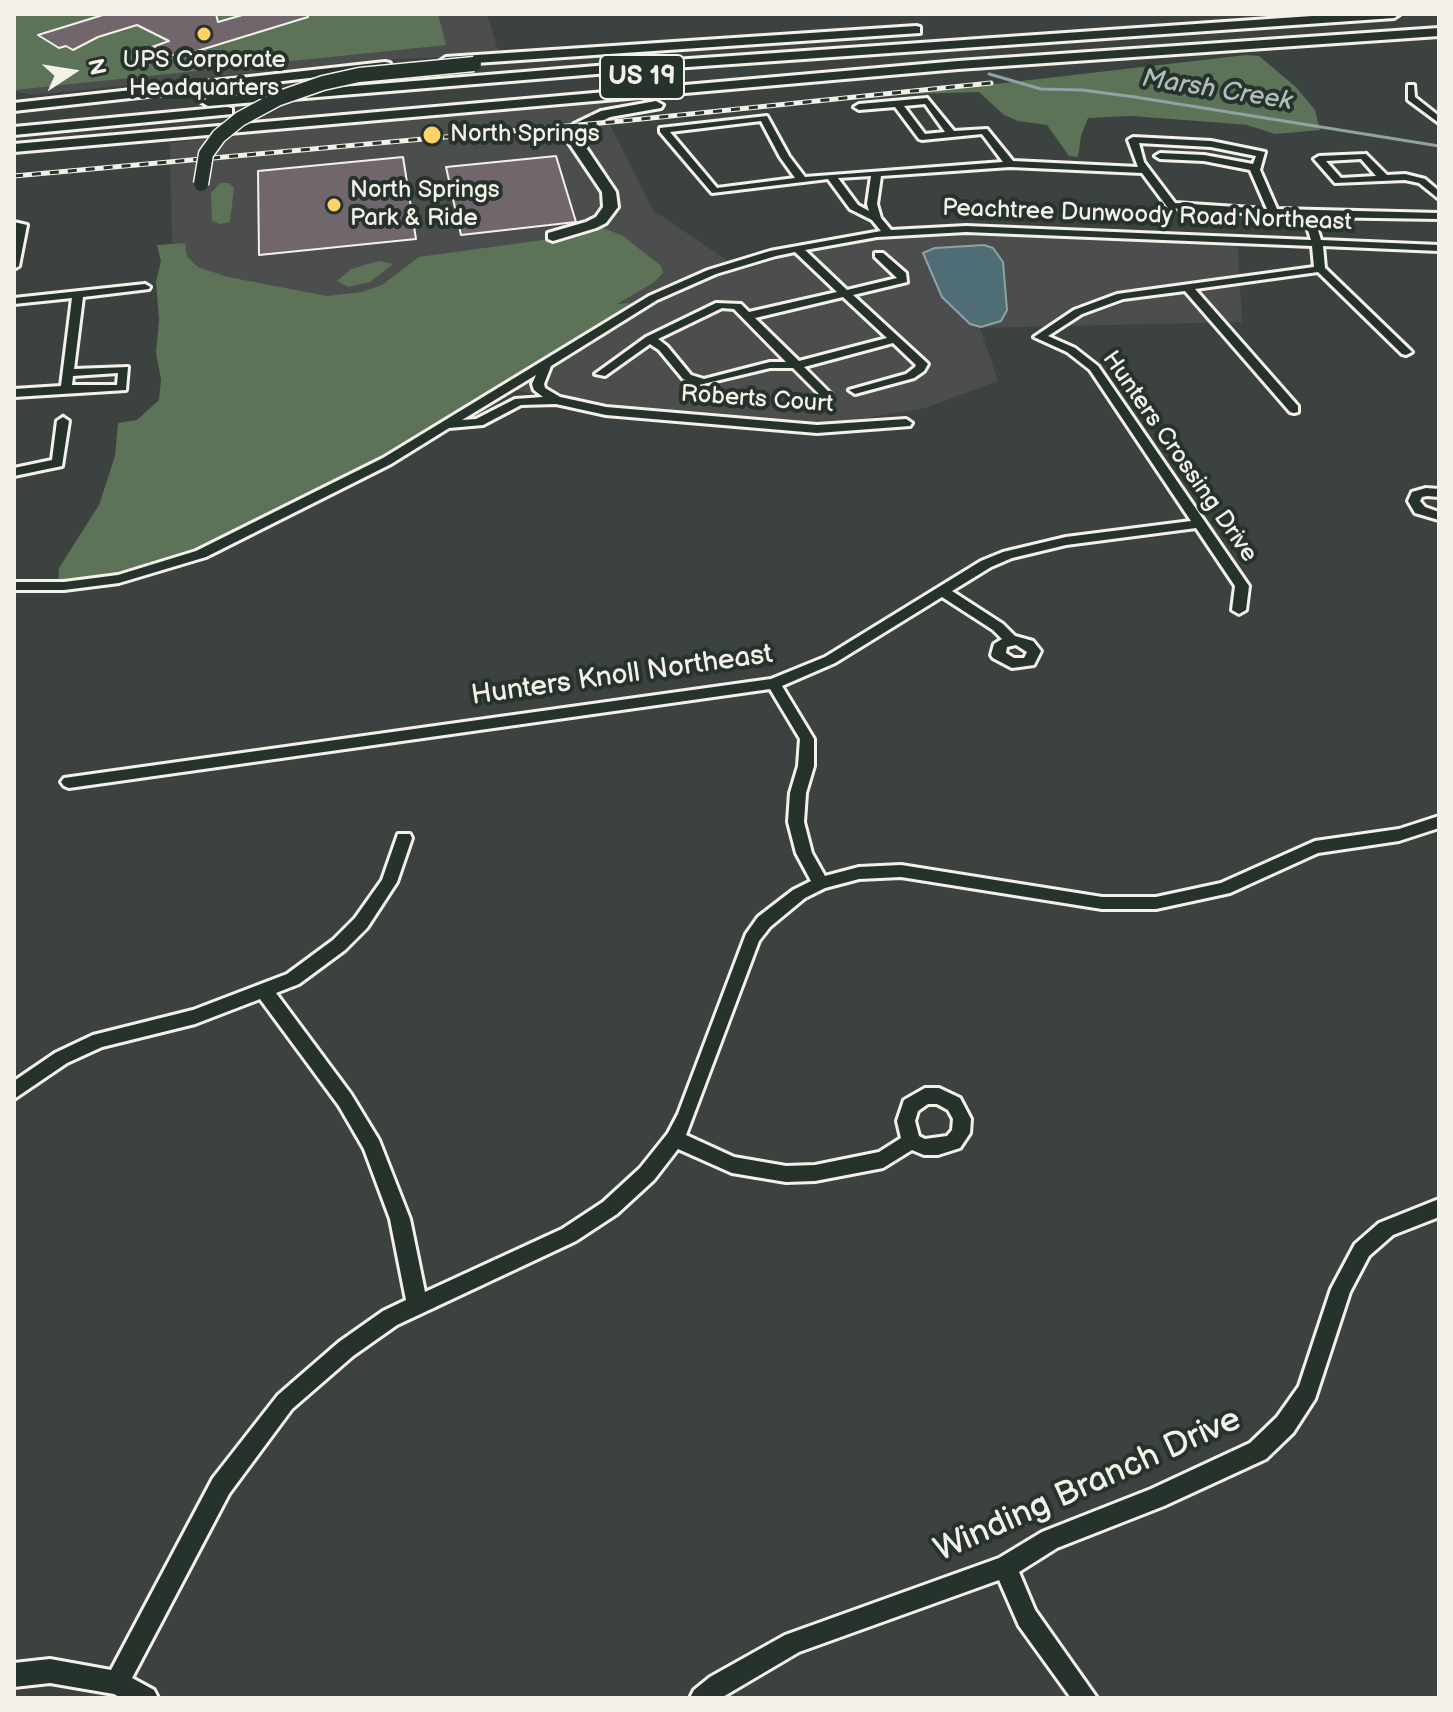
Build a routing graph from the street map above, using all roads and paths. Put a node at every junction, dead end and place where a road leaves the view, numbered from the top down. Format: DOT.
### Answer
graph roads {
  1 [pos="1230,14"];
  2 [pos="1394,14"];
  3 [pos="1185,17"];
  4 [pos="1068,22"];
  5 [pos="1439,22"];
  6 [pos="931,29"];
  7 [pos="1439,32"];
  8 [pos="1149,50"];
  9 [pos="1411,87"];
  10 [pos="769,88"];
  11 [pos="898,104"];
  12 [pos="14,107"];
  13 [pos="859,107"];
  14 [pos="560,113"];
  15 [pos="1439,120"];
  16 [pos="14,121"];
  17 [pos="14,131"];
  18 [pos="951,134"];
  19 [pos="14,148"];
  20 [pos="1160,156"];
  21 [pos="1010,164"];
  22 [pos="1256,168"];
  23 [pos="1143,170"];
  24 [pos="876,174"];
  25 [pos="831,176"];
  26 [pos="1384,178"];
  27 [pos="802,180"];
  28 [pos="201,184"];
  29 [pos="843,195"];
  30 [pos="1439,196"];
  31 [pos="872,198"];
  32 [pos="854,207"];
  33 [pos="1273,212"];
  34 [pos="1308,214"];
  35 [pos="1439,216"];
  36 [pos="876,218"];
  37 [pos="14,225"];
  38 [pos="888,233"];
  39 [pos="553,236"];
  40 [pos="1317,243"];
  41 [pos="796,248"];
  42 [pos="1439,248"];
  43 [pos="879,255"];
  44 [pos="14,266"];
  45 [pos="1320,269"];
  46 [pos="1187,286"];
  47 [pos="145,287"];
  48 [pos="78,293"];
  49 [pos="847,294"];
  50 [pos="14,301"];
  51 [pos="747,316"];
  52 [pos="650,339"];
  53 [pos="895,339"];
  54 [pos="1406,352"];
  55 [pos="546,363"];
  56 [pos="797,365"];
  57 [pos="68,373"];
  58 [pos="601,374"];
  59 [pos="66,389"];
  60 [pos="855,390"];
  61 [pos="14,393"];
  62 [pos="825,394"];
  63 [pos="556,400"];
  64 [pos="1294,409"];
  65 [pos="606,411"];
  66 [pos="63,421"];
  67 [pos="906,423"];
  68 [pos="446,426"];
  69 [pos="14,472"];
  70 [pos="1439,493"];
  71 [pos="1439,516"];
  72 [pos="1200,524"];
  73 [pos="14,586"];
  74 [pos="942,591"];
  75 [pos="1239,610"];
  76 [pos="1011,640"];
  77 [pos="774,684"];
  78 [pos="69,782"];
  79 [pos="1439,822"];
  80 [pos="404,838"];
  81 [pos="821,883"];
  82 [pos="265,992"];
  83 [pos="17,1082"];
  84 [pos="675,1139"];
  85 [pos="911,1141"];
  86 [pos="1439,1208"];
  87 [pos="417,1304"];
  88 [pos="1005,1567"];
  89 [pos="14,1675"];
  90 [pos="117,1683"];
  91 [pos="146,1698"];
  92 [pos="702,1698"];
  93 [pos="1085,1698"];
  1 -- 3 [label="highway"];
  2 -- 16 [label="highway, US 19"];
  3 -- 4 [label="highway"];
  3 -- 28 [label="highway, bridge"];
  5 -- 17 [label="highway, US 19"];
  6 -- 12 [label="highway"];
  7 -- 8 [label="highway"];
  8 -- 10 [label="highway"];
  8 -- 19 [label="highway"];
  9 -- 15 [label="street"];
  10 -- 14 [label="highway"];
  10 -- 39 [label="highway"];
  11 -- 13 [label="street"];
  11 -- 18 [label="street"];
  11 -- 18 [label="street"];
  18 -- 21 [label="street"];
  20 -- 22 [label="street"];
  21 -- 23 [label="street"];
  21 -- 24 [label="street"];
  22 -- 23 [label="street"];
  22 -- 33 [label="street"];
  23 -- 33 [label="street"];
  24 -- 25 [label="street"];
  24 -- 31 [label="street"];
  25 -- 27 [label="street"];
  25 -- 29 [label="street"];
  26 -- 26 [label="street"];
  26 -- 30 [label="street"];
  27 -- 27 [label="street"];
  29 -- 31 [label="street"];
  29 -- 32 [label="street"];
  31 -- 32 [label="street"];
  31 -- 36 [label="street"];
  32 -- 36 [label="street"];
  33 -- 34 [label="street"];
  34 -- 35 [label="street"];
  34 -- 40 [label="street"];
  36 -- 38 [label="street"];
  37 -- 44 [label="street"];
  38 -- 40 [label="street, Peachtree Dunwoody Road Northeast"];
  38 -- 41 [label="street, Peachtree Dunwoody Road Northeast"];
  40 -- 42 [label="street, Peachtree Dunwoody Road Northeast"];
  40 -- 45 [label="street"];
  41 -- 49 [label="street"];
  41 -- 55 [label="street, Peachtree Dunwoody Road Northeast"];
  43 -- 49 [label="street"];
  45 -- 46 [label="street, Hunters Crossing Drive"];
  45 -- 54 [label="street"];
  46 -- 64 [label="street"];
  46 -- 72 [label="street, Hunters Crossing Drive"];
  47 -- 48 [label="street"];
  48 -- 50 [label="street"];
  48 -- 57 [label="street"];
  49 -- 51 [label="street"];
  49 -- 53 [label="street"];
  51 -- 52 [label="street"];
  51 -- 56 [label="street"];
  52 -- 56 [label="street"];
  52 -- 58 [label="street"];
  53 -- 56 [label="street"];
  53 -- 60 [label="street"];
  55 -- 63 [label="street"];
  55 -- 68 [label="street, Peachtree Dunwoody Road Northeast"];
  56 -- 62 [label="street"];
  57 -- 59 [label="street"];
  57 -- 59 [label="street"];
  59 -- 61 [label="street"];
  63 -- 65 [label="street, Peachtree Dunwoody Road Northeast"];
  63 -- 68 [label="street, Peachtree Dunwoody Road Northeast"];
  65 -- 67 [label="street, Roberts Court"];
  66 -- 69 [label="street"];
  68 -- 73 [label="street, Peachtree Dunwoody Road Northeast"];
  70 -- 71 [label="street"];
  72 -- 74 [label="street, Hunters Knoll Northeast"];
  72 -- 75 [label="street, Hunters Crossing Drive"];
  74 -- 76 [label="street"];
  74 -- 77 [label="street, Hunters Knoll Northeast"];
  77 -- 78 [label="street, Hunters Knoll Northeast"];
  77 -- 81 [label="street"];
  79 -- 81 [label="street"];
  80 -- 82 [label="street"];
  81 -- 84 [label="street"];
  82 -- 83 [label="street"];
  82 -- 87 [label="street"];
  84 -- 85 [label="street"];
  84 -- 87 [label="street"];
  86 -- 88 [label="street, Winding Branch Drive"];
  87 -- 90 [label="street"];
  88 -- 92 [label="street, Winding Branch Drive"];
  88 -- 93 [label="street"];
  89 -- 90 [label="street"];
  90 -- 91 [label="street"];
}
